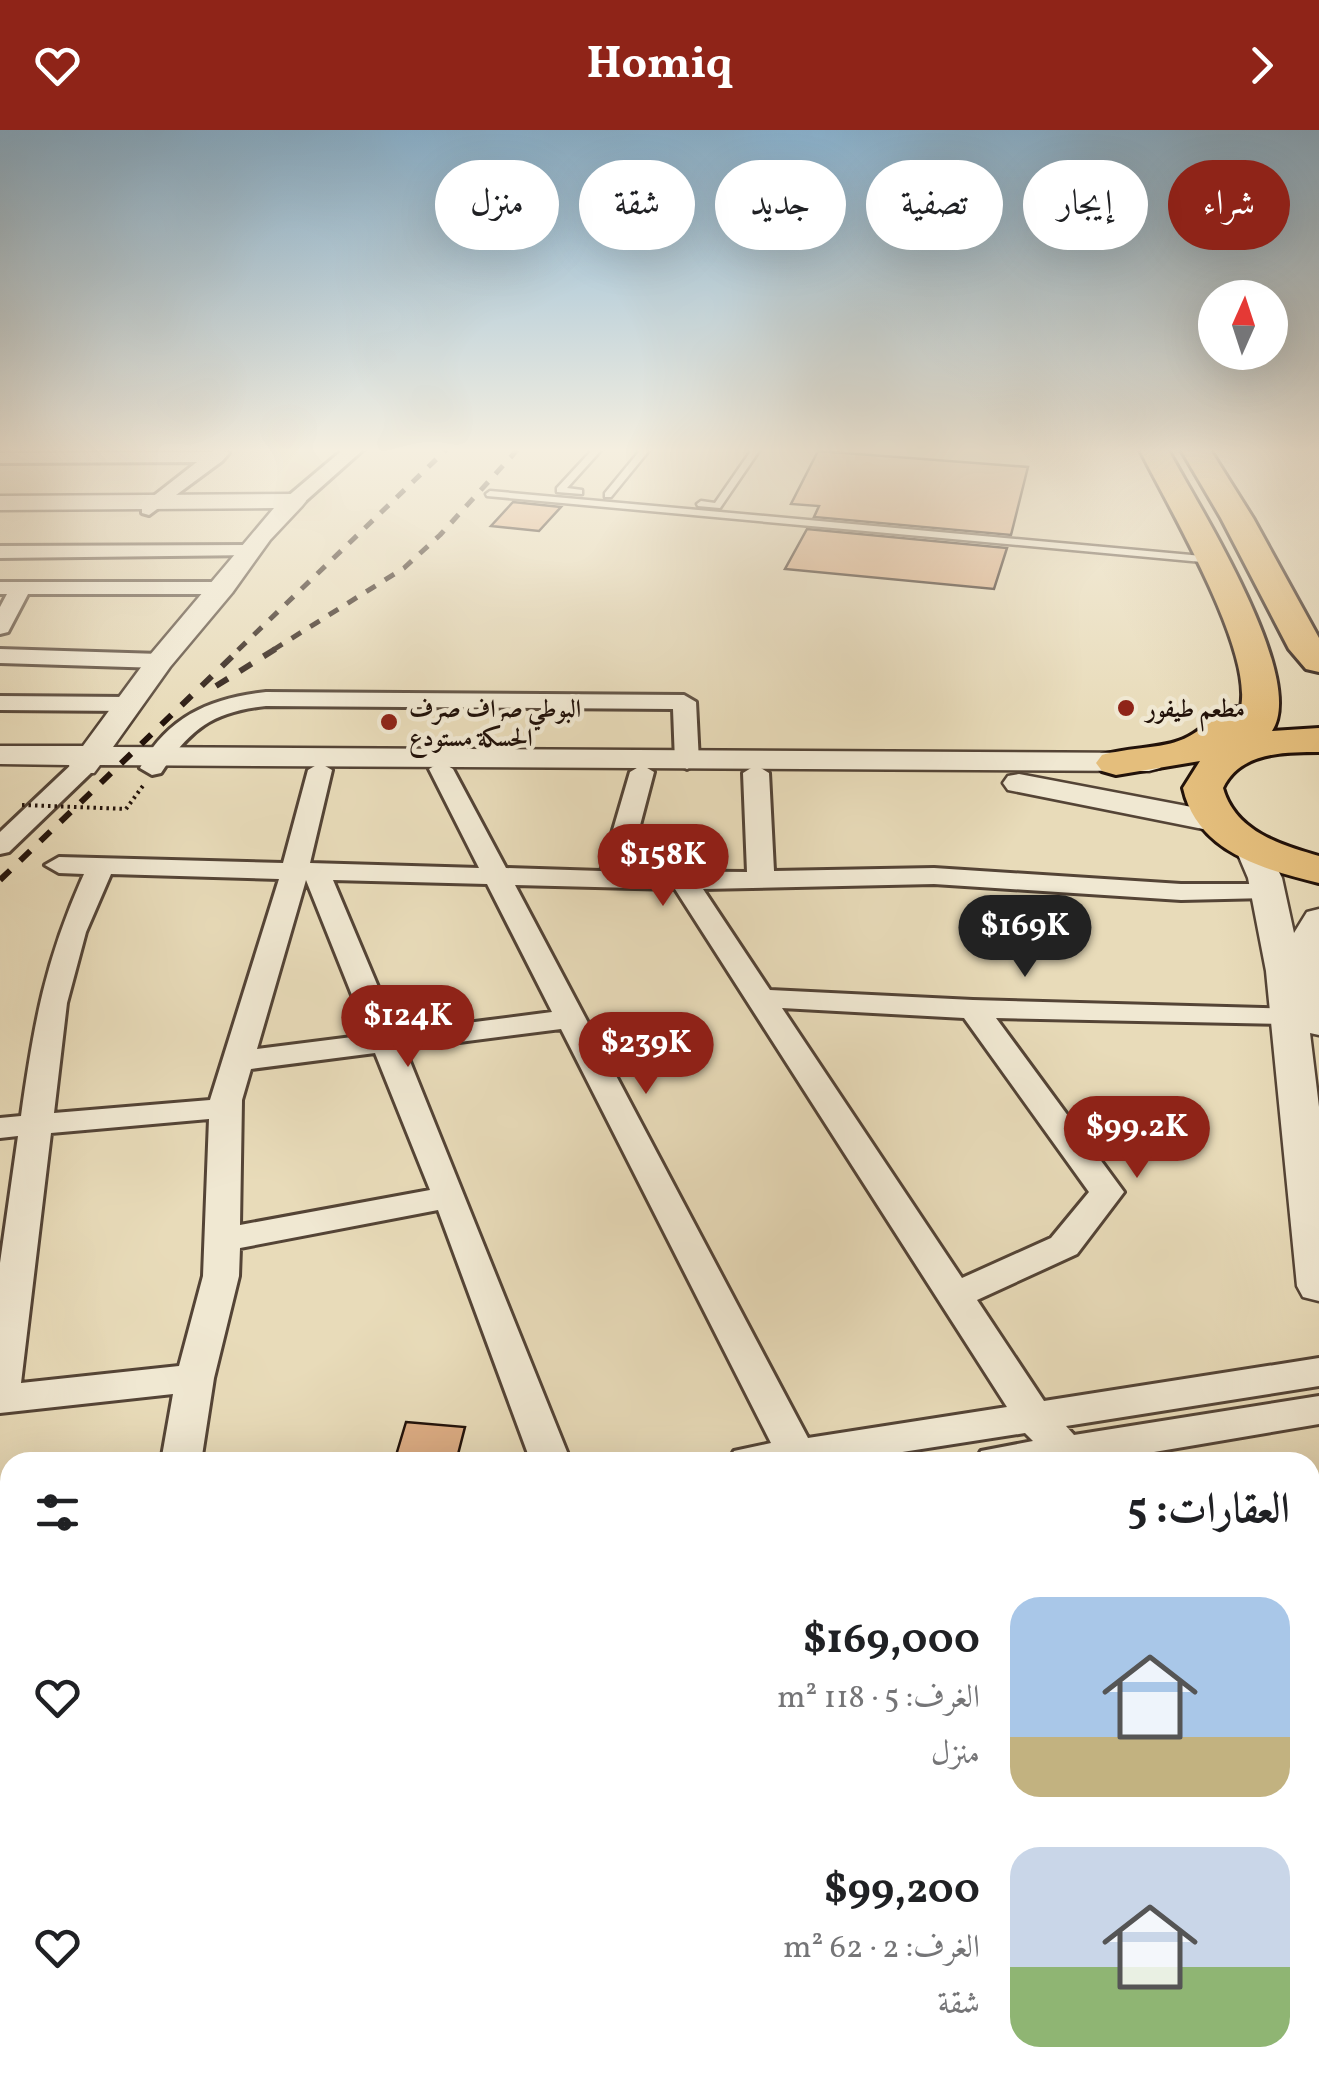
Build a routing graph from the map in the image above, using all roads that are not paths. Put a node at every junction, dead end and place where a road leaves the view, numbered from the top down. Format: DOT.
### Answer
graph roads {
  1 [pos="258,540"];
  2 [pos="989,540"];
  3 [pos="1201,540"];
  4 [pos="1249,540"];
  5 [pos="248,551"];
  6 [pos="0,552"];
  7 [pos="1212,560"];
  8 [pos="10,588"];
  9 [pos="222,588"];
  10 [pos="1242,620"];
  11 [pos="0,627"];
  12 [pos="0,656"];
  13 [pos="160,661"];
  14 [pos="1319,661"];
  15 [pos="0,703"];
  16 [pos="127,704"];
  17 [pos="1319,740"];
  18 [pos="0,754"];
  19 [pos="1229,757"];
  20 [pos="88,762"];
  21 [pos="687,762"];
  22 [pos="1116,763"];
  23 [pos="0,766"];
  24 [pos="152,769"];
  25 [pos="441,769"];
  26 [pos="320,770"];
  27 [pos="642,772"];
  28 [pos="756,773"];
  29 [pos="1234,834"];
  30 [pos="0,846"];
  31 [pos="58,865"];
  32 [pos="101,866"];
  33 [pos="1319,870"];
  34 [pos="306,871"];
  35 [pos="496,876"];
  36 [pos="612,879"];
  37 [pos="761,879"];
  38 [pos="684,881"];
  39 [pos="1268,890"];
  40 [pos="1319,919"];
  41 [pos="760,998"];
  42 [pos="973,1009"];
  43 [pos="570,1018"];
  44 [pos="1304,1020"];
  45 [pos="386,1042"];
  46 [pos="238,1061"];
  47 [pos="225,1108"];
  48 [pos="18,1127"];
  49 [pos="450,1197"];
  50 [pos="221,1240"];
  51 [pos="1319,1286"];
  52 [pos="955,1295"];
  53 [pos="1319,1372"];
  54 [pos="195,1378"];
  55 [pos="1319,1410"];
  56 [pos="1034,1417"];
  57 [pos="183,1452"];
  58 [pos="547,1452"];
  59 [pos="795,1452"];
  60 [pos="838,1452"];
  61 [pos="1067,1452"];
  62 [pos="1098,1452"];
  1 -- 5 [label="street"];
  2 -- 7 [label="lane"];
  3 -- 7 [label="highway"];
  4 -- 14 [label="highway"];
  5 -- 6 [label="street"];
  5 -- 9 [label="street"];
  7 -- 10 [label="highway"];
  8 -- 9 [label="street"];
  8 -- 11 [label="street"];
  9 -- 13 [label="street"];
  10 -- 19 [label="highway"];
  10 -- 22 [label="highway"];
  12 -- 13 [label="street"];
  13 -- 16 [label="street"];
  15 -- 16 [label="street"];
  16 -- 20 [label="street"];
  17 -- 19 [label="highway"];
  18 -- 20 [label="street"];
  19 -- 22 [label="street"];
  19 -- 29 [label="highway"];
  20 -- 23 [label="street"];
  20 -- 24 [label="street"];
  20 -- 30 [label="street"];
  21 -- 22 [label="street"];
  21 -- 24 [label="street"];
  21 -- 24 [label="street"];
  24 -- 26 [label="street"];
  25 -- 26 [label="street"];
  25 -- 27 [label="street"];
  25 -- 35 [label="street"];
  26 -- 34 [label="street"];
  27 -- 28 [label="street"];
  27 -- 36 [label="street"];
  28 -- 29 [label="street"];
  28 -- 37 [label="street"];
  29 -- 33 [label="highway"];
  29 -- 39 [label="street"];
  31 -- 32 [label="street"];
  32 -- 34 [label="street"];
  32 -- 48 [label="street"];
  34 -- 35 [label="street"];
  34 -- 45 [label="street"];
  34 -- 46 [label="street"];
  35 -- 36 [label="street"];
  35 -- 43 [label="street"];
  36 -- 38 [label="street"];
  37 -- 38 [label="street"];
  37 -- 39 [label="street"];
  38 -- 41 [label="street"];
  39 -- 44 [label="street"];
  40 -- 44 [label="street"];
  41 -- 42 [label="street"];
  41 -- 52 [label="street"];
  42 -- 44 [label="street"];
  42 -- 52 [label="street"];
  43 -- 45 [label="street"];
  43 -- 59 [label="street"];
  44 -- 51 [label="street"];
  45 -- 46 [label="street"];
  45 -- 49 [label="street"];
  46 -- 47 [label="street"];
  47 -- 48 [label="street"];
  47 -- 50 [label="street"];
  48 -- 54 [label="street"];
  49 -- 50 [label="street"];
  49 -- 58 [label="street"];
  50 -- 54 [label="street"];
  52 -- 56 [label="street"];
  53 -- 56 [label="street"];
  54 -- 57 [label="street"];
  55 -- 62 [label="street"];
  56 -- 60 [label="street"];
  56 -- 61 [label="street"];
}
